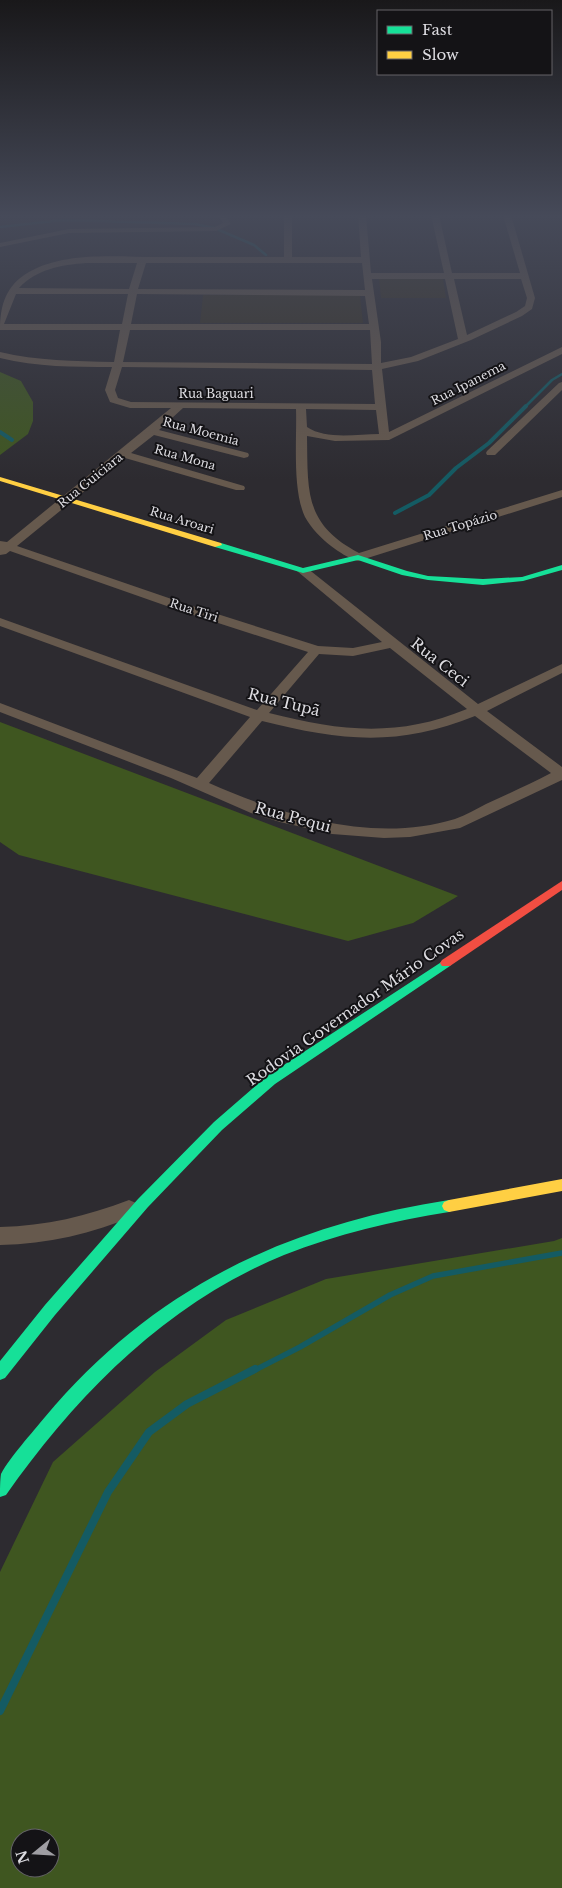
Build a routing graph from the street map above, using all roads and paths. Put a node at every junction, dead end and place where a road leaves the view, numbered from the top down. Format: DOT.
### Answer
graph roads {
  1 [pos="8,303"];
  2 [pos="131,303"];
  3 [pos="370,303"];
  4 [pos="454,303"];
  5 [pos="529,303"];
  6 [pos="0,325"];
  7 [pos="126,326"];
  8 [pos="373,327"];
  9 [pos="463,340"];
  10 [pos="1,343"];
  11 [pos="562,350"];
  12 [pos="0,355"];
  13 [pos="21,360"];
  14 [pos="118,364"];
  15 [pos="377,367"];
  16 [pos="562,385"];
  17 [pos="180,406"];
  18 [pos="302,406"];
  19 [pos="380,407"];
  20 [pos="382,420"];
  21 [pos="422,420"];
  22 [pos="302,429"];
  23 [pos="152,431"];
  24 [pos="335,438"];
  25 [pos="385,438"];
  26 [pos="491,453"];
  27 [pos="122,454"];
  28 [pos="302,454"];
  29 [pos="244,456"];
  30 [pos="0,479"];
  31 [pos="240,488"];
  32 [pos="562,493"];
  33 [pos="66,499"];
  34 [pos="3,548"];
  35 [pos="358,557"];
  36 [pos="562,567"];
  37 [pos="303,570"];
  38 [pos="0,622"];
  39 [pos="390,644"];
  40 [pos="316,650"];
  41 [pos="562,668"];
  42 [pos="0,707"];
  43 [pos="475,710"];
  44 [pos="258,715"];
  45 [pos="562,774"];
  46 [pos="200,784"];
  47 [pos="562,885"];
  48 [pos="562,1185"];
  49 [pos="143,1203"];
  50 [pos="0,1236"];
  51 [pos="0,1373"];
  52 [pos="0,1489"];
  1 -- 6 [label="street"];
  2 -- 7 [label="street"];
  3 -- 8 [label="street"];
  4 -- 9 [label="street"];
  5 -- 9 [label="street"];
  6 -- 7 [label="street"];
  7 -- 8 [label="street"];
  7 -- 14 [label="street"];
  8 -- 15 [label="street"];
  9 -- 15 [label="street"];
  10 -- 13 [label="street"];
  11 -- 21 [label="street, Rua Ipanema"];
  12 -- 13 [label="street"];
  13 -- 14 [label="street"];
  14 -- 15 [label="street"];
  14 -- 17 [label="street, Rua Baguari"];
  15 -- 19 [label="street"];
  16 -- 26 [label="street"];
  17 -- 18 [label="street, Rua Baguari"];
  17 -- 23 [label="street, Rua Guiciara"];
  18 -- 19 [label="street, Rua Baguari"];
  18 -- 22 [label="street"];
  19 -- 20 [label="street"];
  20 -- 21 [label="street"];
  20 -- 25 [label="street"];
  21 -- 25 [label="street, Rua Ipanema"];
  22 -- 24 [label="street"];
  22 -- 28 [label="street"];
  23 -- 27 [label="street, Rua Guiciara"];
  23 -- 29 [label="street, Rua Moemia"];
  24 -- 25 [label="street"];
  24 -- 28 [label="street"];
  27 -- 31 [label="street, Rua Mona"];
  27 -- 33 [label="street, Rua Guiciara"];
  28 -- 35 [label="street"];
  30 -- 33 [label="street, Rua Aroari"];
  32 -- 35 [label="street, Rua Topázio"];
  33 -- 34 [label="street, Rua Guiciara"];
  33 -- 37 [label="street, Rua Aroari"];
  34 -- 40 [label="street, Rua Tiri"];
  35 -- 36 [label="street"];
  35 -- 37 [label="street, Rua Aroari"];
  37 -- 39 [label="street, Rua Ceci"];
  38 -- 44 [label="street, Rua Tupã"];
  39 -- 40 [label="street, Rua Tiri"];
  39 -- 43 [label="street, Rua Ceci"];
  40 -- 44 [label="street"];
  41 -- 43 [label="street, Rua Tupã"];
  42 -- 46 [label="street, Rua Pequi"];
  43 -- 44 [label="street, Rua Tupã"];
  43 -- 45 [label="street, Rua Ceci"];
  44 -- 46 [label="street"];
  45 -- 46 [label="street, Rua Pequi"];
  47 -- 49 [label="street, Rodovia Governador Mário Covas"];
  48 -- 52 [label="street"];
  49 -- 50 [label="street"];
  49 -- 51 [label="street, Rodovia Governador Mário Covas"];
}
